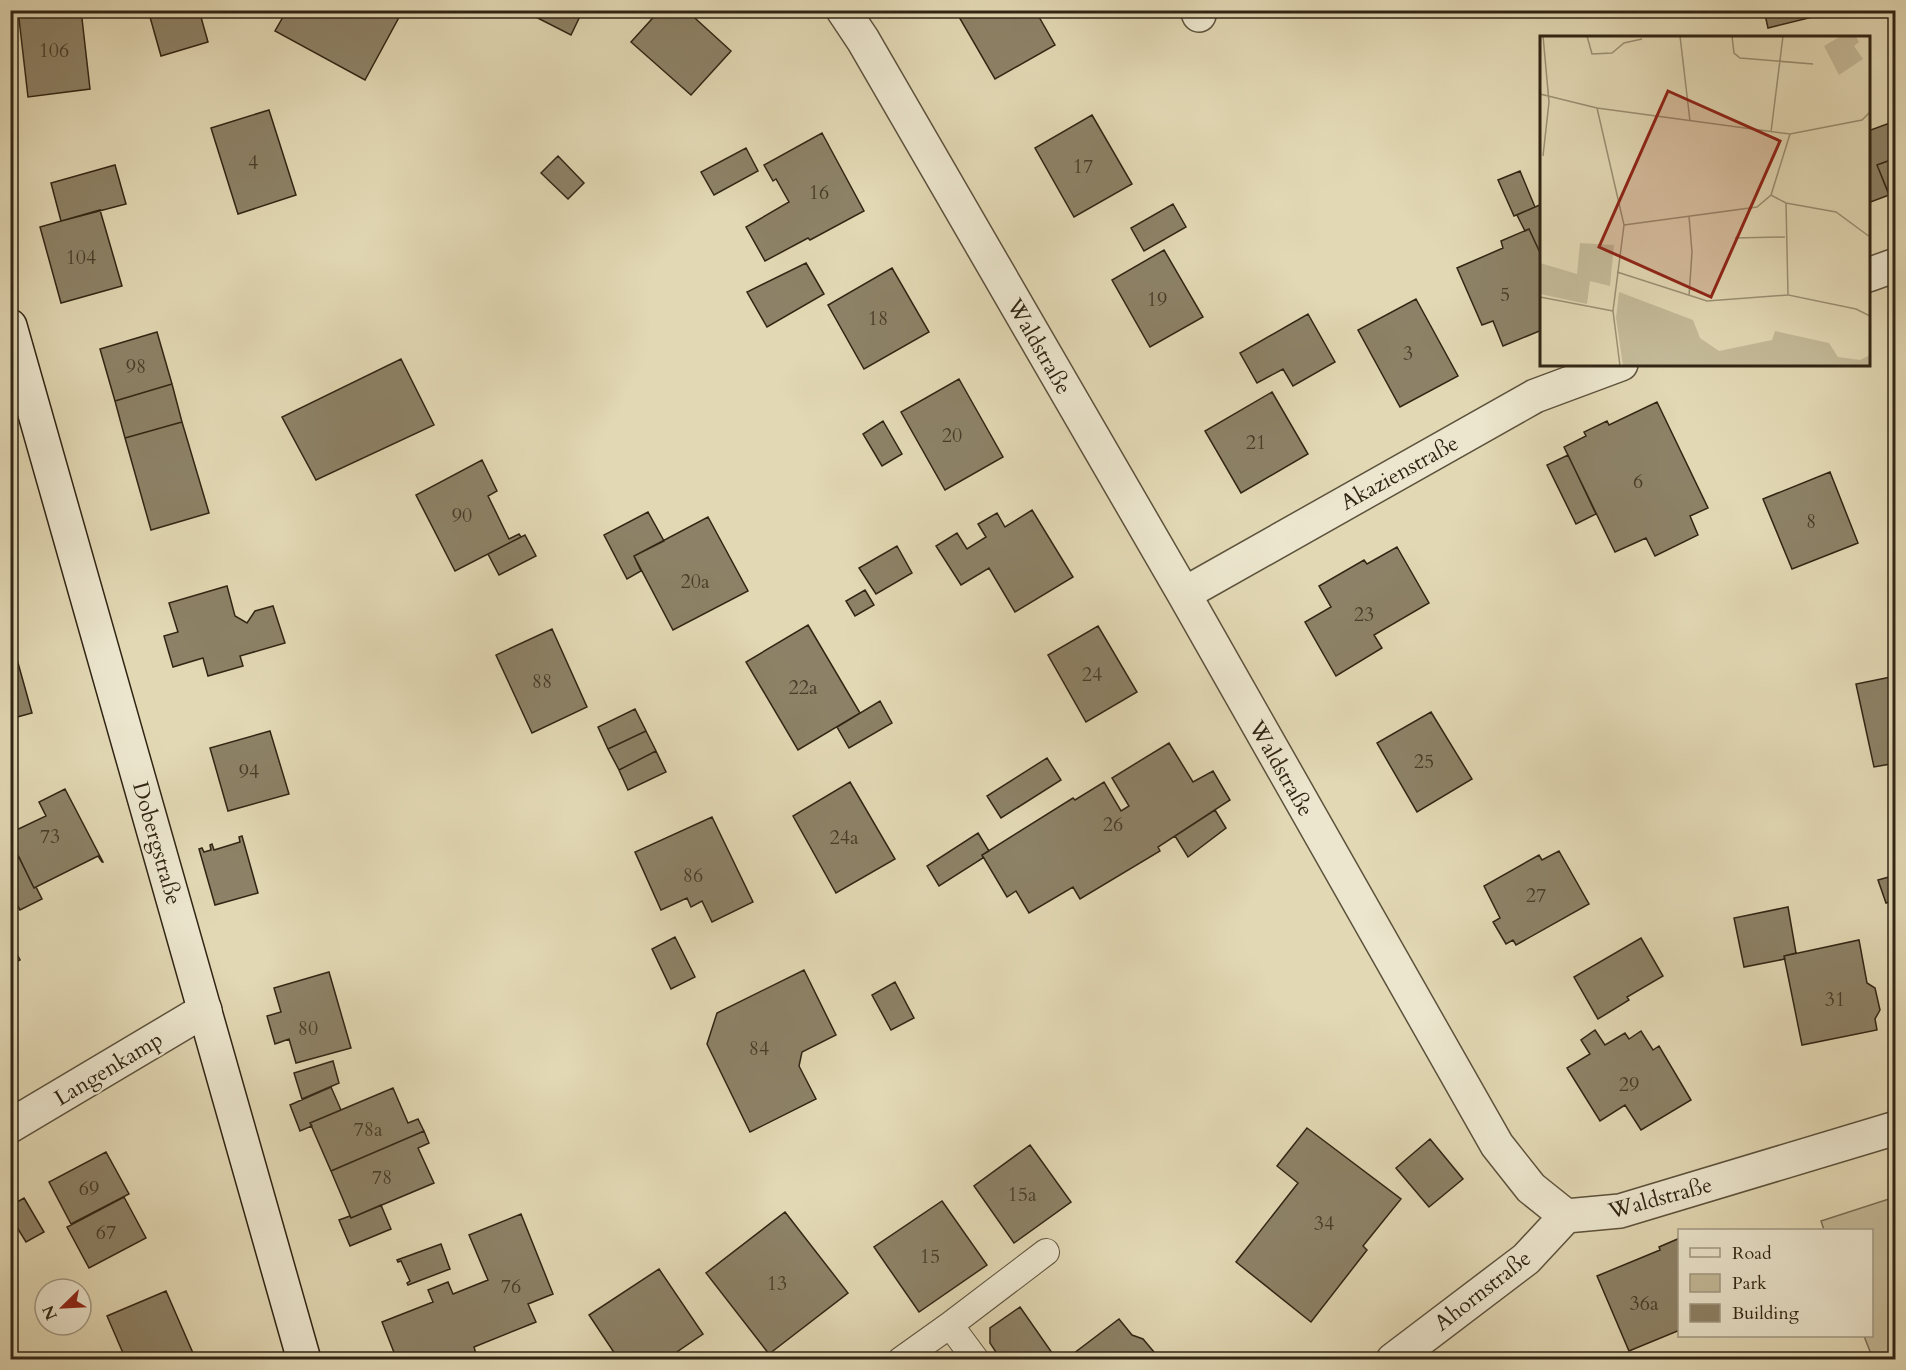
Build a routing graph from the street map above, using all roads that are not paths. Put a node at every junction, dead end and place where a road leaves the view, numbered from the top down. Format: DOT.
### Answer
graph roads {
  1 [pos="843,10"];
  2 [pos="1896,265"];
  3 [pos="1870,274"];
  4 [pos="10,326"];
  5 [pos="1616,366"];
  6 [pos="1184,594"];
  7 [pos="205,1010"];
  8 [pos="10,1125"];
  9 [pos="1896,1128"];
  10 [pos="1566,1216"];
  11 [pos="1046,1252"];
  12 [pos="950,1326"];
  13 [pos="304,1359"];
  14 [pos="901,1359"];
  15 [pos="976,1359"];
  16 [pos="1393,1359"];
  1 -- 6 [label="street, Waldstraße"];
  2 -- 3 [label="street"];
  4 -- 7 [label="street, Dobergstraße"];
  5 -- 6 [label="street, Akazienstraße"];
  6 -- 10 [label="street, Waldstraße"];
  7 -- 8 [label="street, Langenkamp"];
  7 -- 13 [label="street, Dobergstraße"];
  9 -- 10 [label="street, Waldstraße"];
  10 -- 16 [label="street, Ahornstraße"];
  11 -- 12 [label="lane"];
  12 -- 14 [label="lane"];
  12 -- 15 [label="lane"];
}
